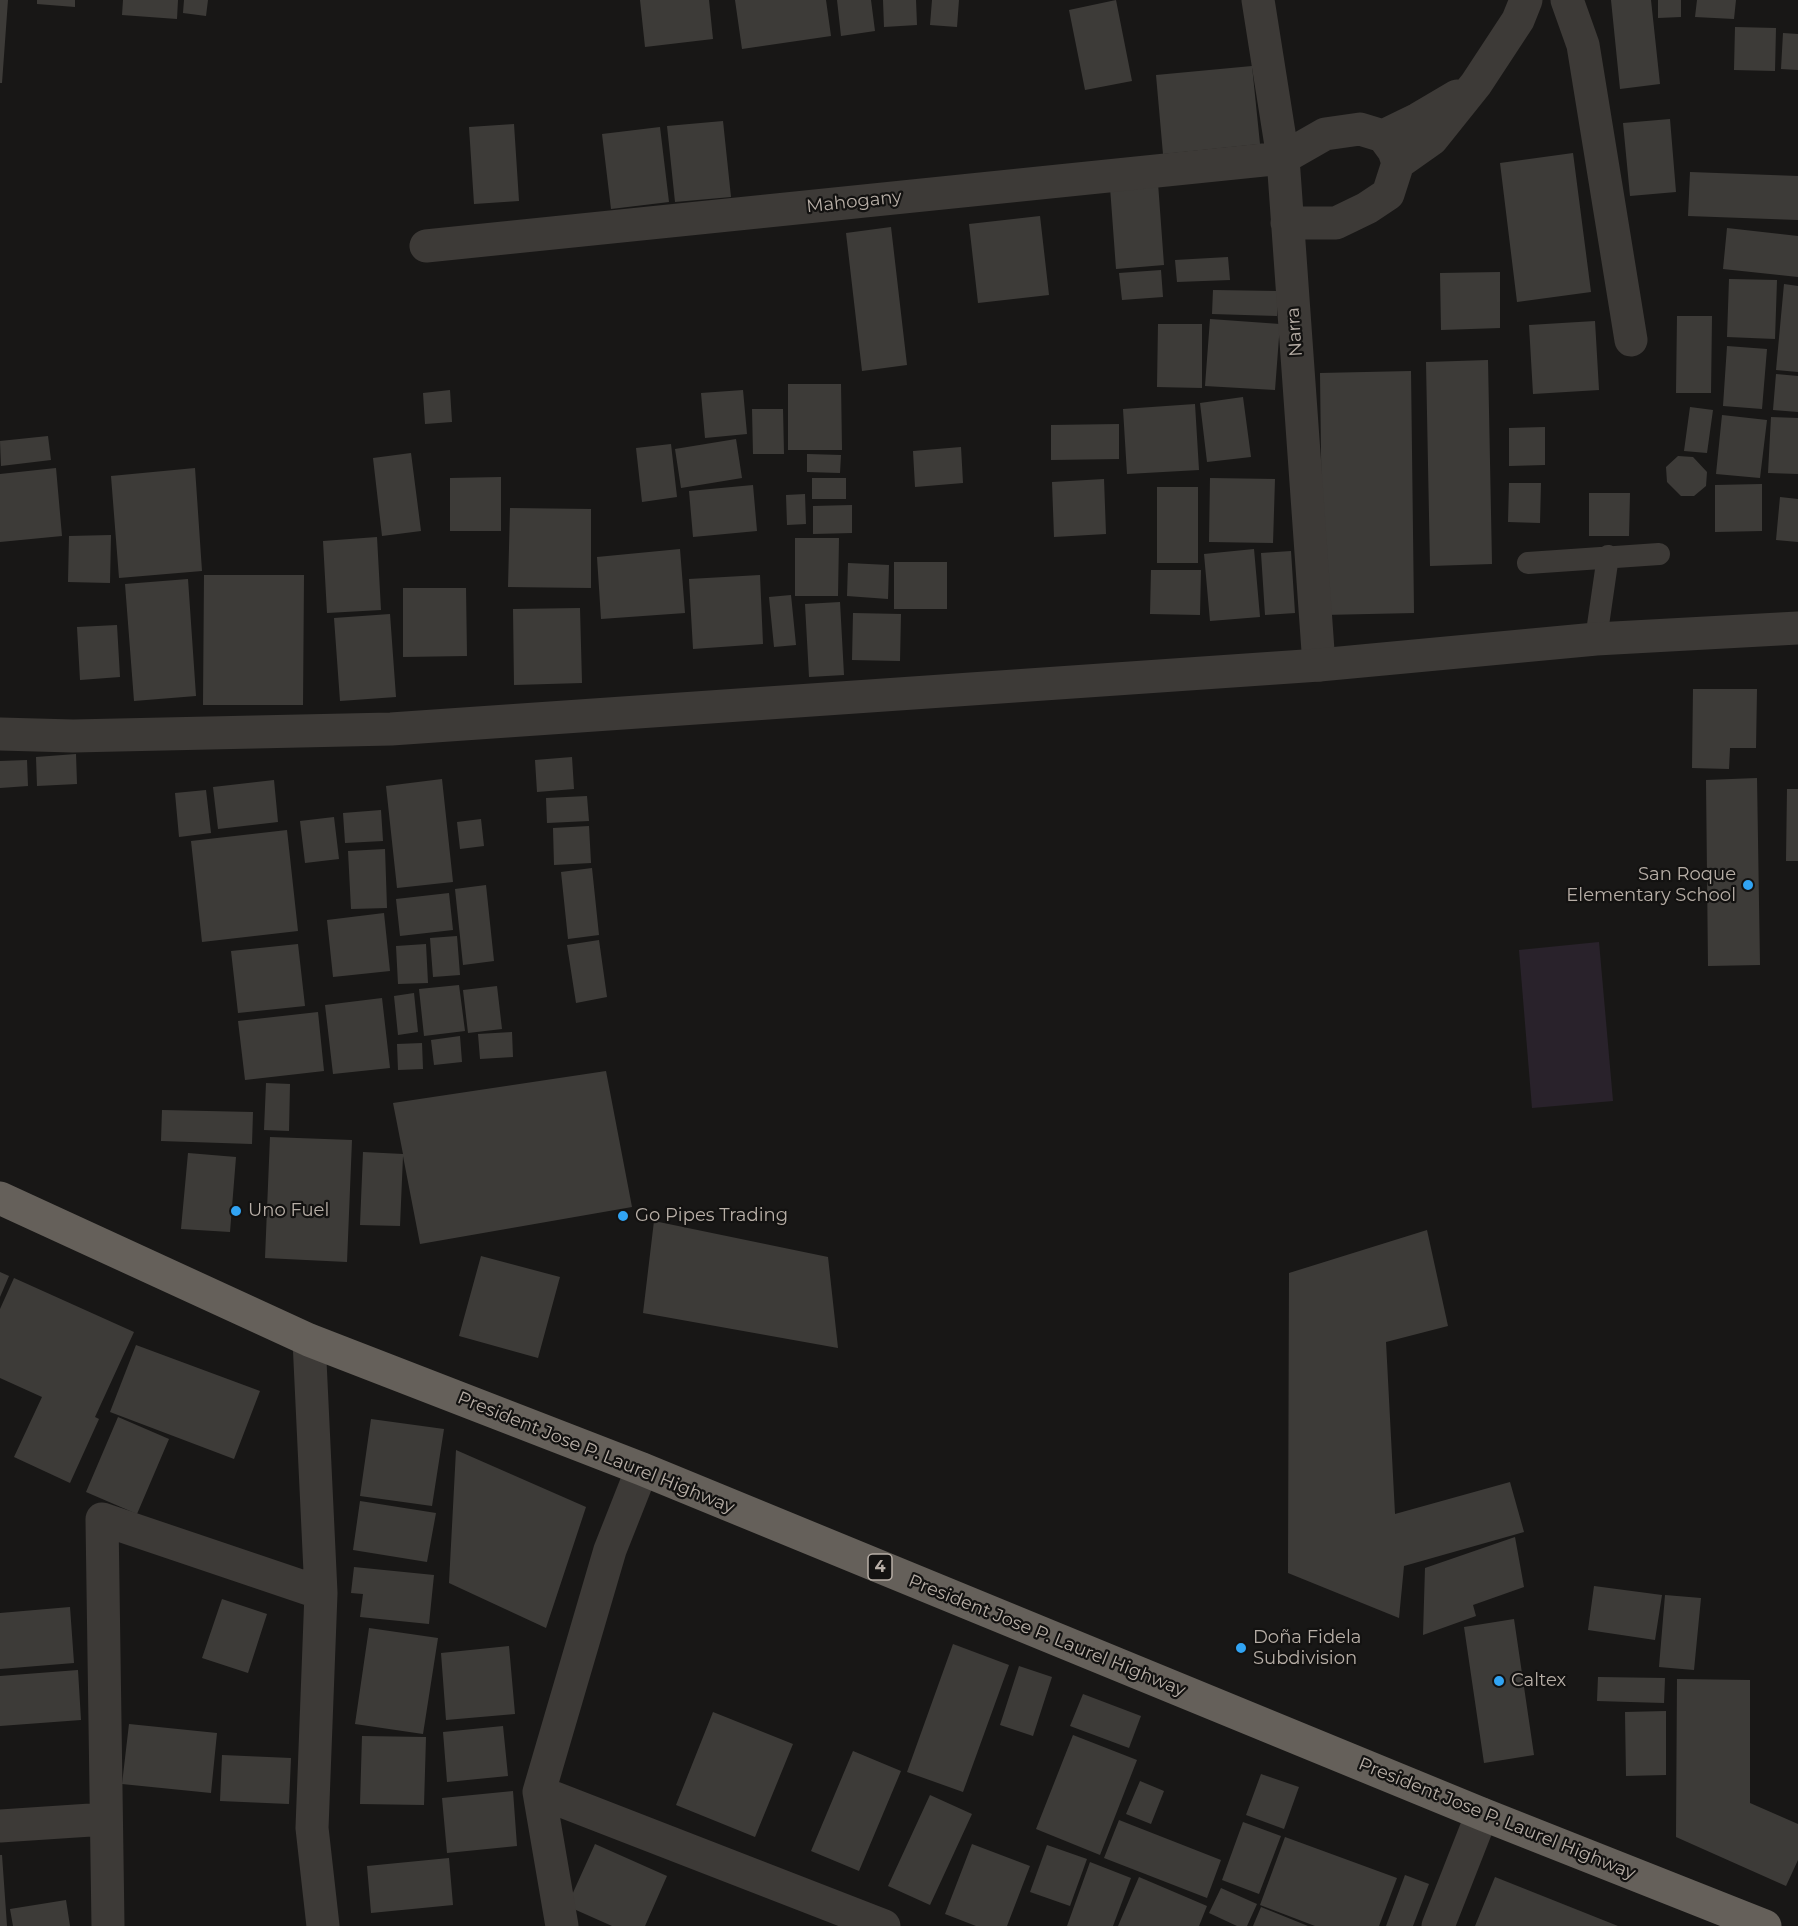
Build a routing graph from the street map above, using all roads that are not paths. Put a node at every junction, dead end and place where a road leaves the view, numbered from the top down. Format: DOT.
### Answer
graph roads {
  1 [pos="1258,0"];
  2 [pos="1526,0"];
  3 [pos="1567,0"];
  4 [pos="1390,150"];
  5 [pos="1283,158"];
  6 [pos="1287,223"];
  7 [pos="426,246"];
  8 [pos="1631,340"];
  9 [pos="1659,554"];
  10 [pos="1608,556"];
  11 [pos="1528,563"];
  12 [pos="1798,628"];
  13 [pos="1596,639"];
  14 [pos="1319,665"];
  15 [pos="0,734"];
  16 [pos="0,1198"];
  17 [pos="309,1340"];
  18 [pos="642,1469"];
  19 [pos="321,1593"];
  20 [pos="539,1792"];
  21 [pos="1482,1814"];
  22 [pos="106,1819"];
  23 [pos="0,1826"];
  24 [pos="108,1926"];
  25 [pos="322,1926"];
  26 [pos="562,1926"];
  27 [pos="884,1926"];
  28 [pos="1438,1926"];
  29 [pos="1765,1926"];
  1 -- 5 [label="street, Narra"];
  2 -- 4 [label="street"];
  3 -- 8 [label="street"];
  4 -- 5 [label="street"];
  4 -- 6 [label="street"];
  5 -- 6 [label="street, Narra"];
  5 -- 7 [label="street, Mahogany"];
  6 -- 14 [label="street, Narra"];
  9 -- 10 [label="lane"];
  10 -- 11 [label="lane"];
  10 -- 13 [label="lane"];
  12 -- 13 [label="street"];
  13 -- 14 [label="street"];
  14 -- 15 [label="street"];
  16 -- 17 [label="highway, President Jose P. Laurel Highway / 4"];
  17 -- 18 [label="highway, President Jose P. Laurel Highway / 4"];
  17 -- 19 [label="street"];
  18 -- 20 [label="street"];
  18 -- 21 [label="highway, President Jose P. Laurel Highway / 4"];
  19 -- 22 [label="street"];
  19 -- 25 [label="street"];
  20 -- 26 [label="street"];
  20 -- 27 [label="street"];
  21 -- 28 [label="street"];
  21 -- 29 [label="highway, President Jose P. Laurel Highway / 4"];
  22 -- 23 [label="street"];
  22 -- 24 [label="street"];
}
